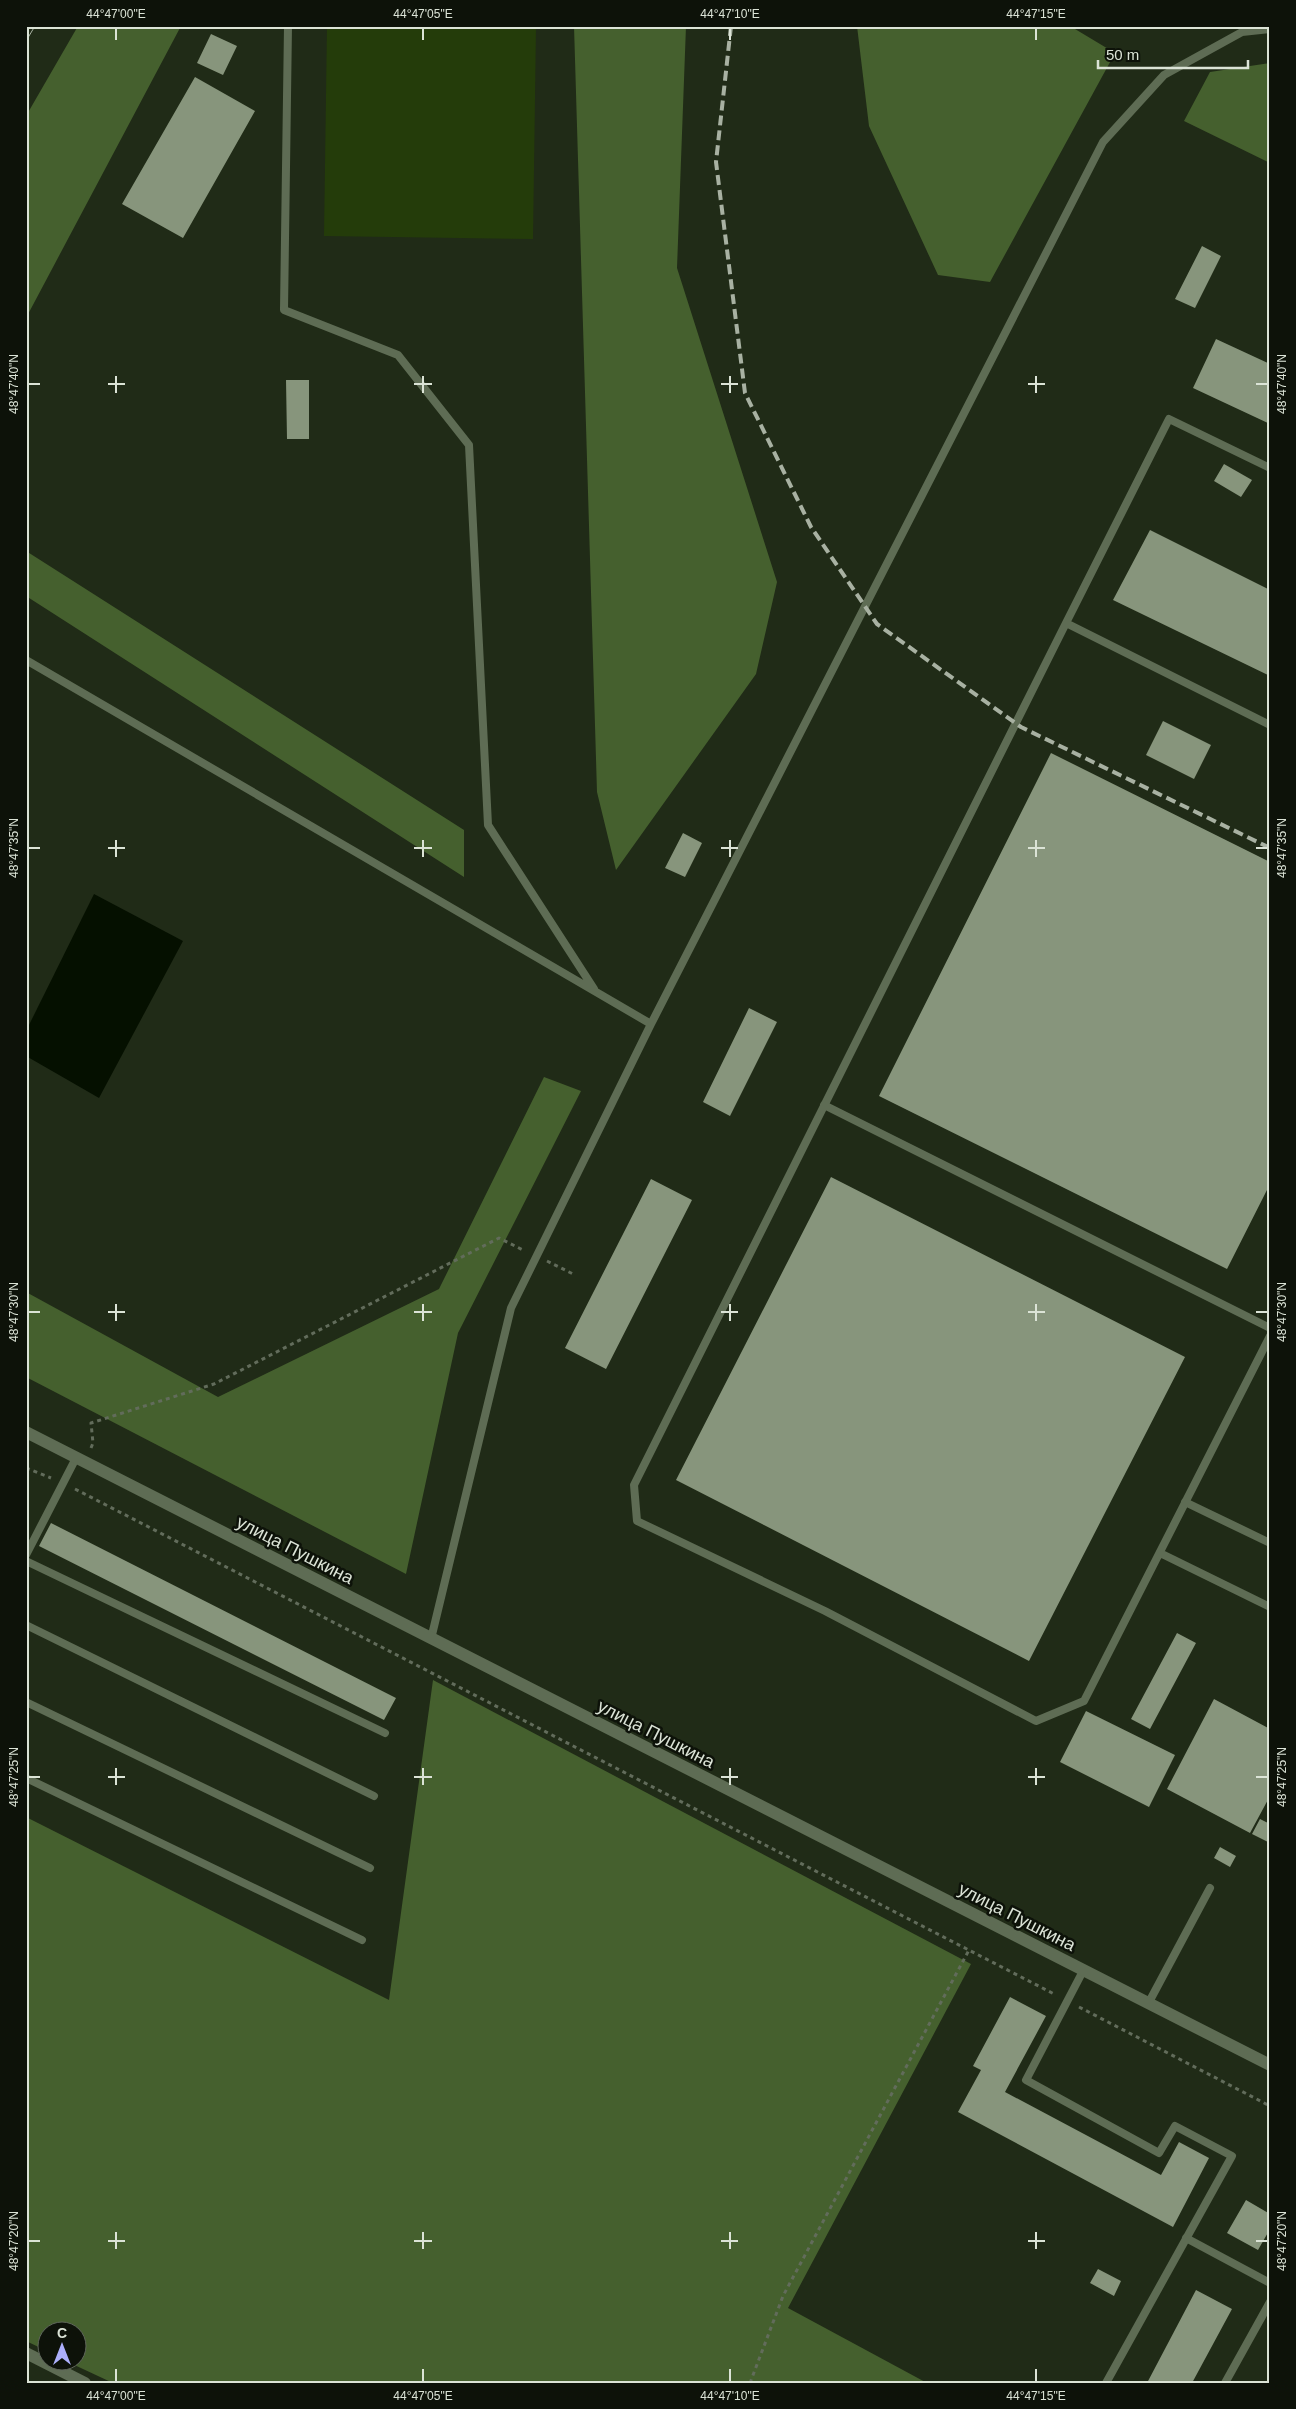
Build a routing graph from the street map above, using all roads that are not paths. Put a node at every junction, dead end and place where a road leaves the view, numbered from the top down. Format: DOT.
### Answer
graph roads {
  1 [pos="288,26"];
  2 [pos="1270,29"];
  3 [pos="1270,468"];
  4 [pos="1066,623"];
  5 [pos="26,660"];
  6 [pos="1270,724"];
  7 [pos="594,989"];
  8 [pos="651,1024"];
  9 [pos="824,1105"];
  10 [pos="1270,1328"];
  11 [pos="1270,1336"];
  12 [pos="26,1432"];
  13 [pos="80,1460"];
  14 [pos="1185,1502"];
  15 [pos="1270,1543"];
  16 [pos="1160,1553"];
  17 [pos="26,1554"];
  18 [pos="26,1561"];
  19 [pos="1270,1607"];
  20 [pos="26,1625"];
  21 [pos="431,1639"];
  22 [pos="26,1702"];
  23 [pos="385,1733"];
  24 [pos="26,1778"];
  25 [pos="374,1796"];
  26 [pos="370,1868"];
  27 [pos="1210,1888"];
  28 [pos="362,1940"];
  29 [pos="1083,1971"];
  30 [pos="1148,2004"];
  31 [pos="1270,2065"];
  32 [pos="1186,2238"];
  33 [pos="1270,2283"];
  34 [pos="1270,2302"];
  35 [pos="26,2353"];
  36 [pos="85,2383"];
  37 [pos="1106,2383"];
  38 [pos="1226,2383"];
  1 -- 7 [label="lane"];
  2 -- 8 [label="lane"];
  3 -- 4 [label="lane"];
  4 -- 6 [label="lane"];
  4 -- 9 [label="lane"];
  5 -- 7 [label="lane"];
  7 -- 8 [label="lane"];
  8 -- 21 [label="lane"];
  9 -- 10 [label="lane"];
  9 -- 16 [label="lane"];
  11 -- 14 [label="lane"];
  12 -- 13 [label="main road, улица Пушкина"];
  13 -- 17 [label="lane"];
  13 -- 21 [label="main road, улица Пушкина"];
  14 -- 15 [label="lane"];
  14 -- 16 [label="lane"];
  16 -- 19 [label="lane"];
  18 -- 23 [label="lane"];
  20 -- 25 [label="lane"];
  21 -- 29 [label="main road, улица Пушкина"];
  22 -- 26 [label="lane"];
  24 -- 28 [label="lane"];
  27 -- 30 [label="lane"];
  29 -- 30 [label="main road, улица Пушкина"];
  29 -- 32 [label="lane"];
  30 -- 31 [label="main road, улица Пушкина"];
  32 -- 33 [label="lane"];
  32 -- 37 [label="lane"];
  34 -- 38 [label="lane"];
  35 -- 36 [label="main road"];
}
